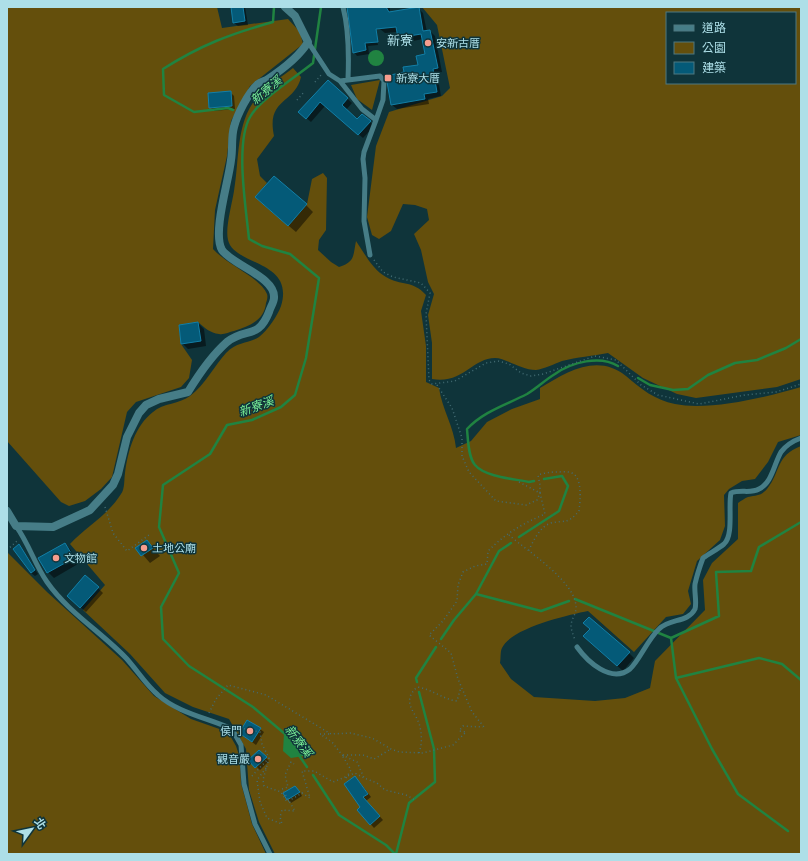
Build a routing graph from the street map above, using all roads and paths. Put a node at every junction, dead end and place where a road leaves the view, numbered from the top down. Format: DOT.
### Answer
graph roads {
  1 [pos="285,7"];
  2 [pos="343,7"];
  3 [pos="308,42"];
  4 [pos="348,79"];
  5 [pos="340,82"];
  6 [pos="305,91"];
  7 [pos="297,100"];
  8 [pos="376,120"];
  9 [pos="370,255"];
  10 [pos="436,384"];
  11 [pos="801,384"];
  12 [pos="801,438"];
  13 [pos="519,482"];
  14 [pos="540,493"];
  15 [pos="101,498"];
  16 [pos="7,511"];
  17 [pos="16,526"];
  18 [pos="149,535"];
  19 [pos="508,535"];
  20 [pos="24,537"];
  21 [pos="7,550"];
  22 [pos="528,552"];
  23 [pos="576,647"];
  24 [pos="461,687"];
  25 [pos="207,719"];
  26 [pos="239,728"];
  27 [pos="331,734"];
  28 [pos="391,749"];
  29 [pos="419,753"];
  30 [pos="342,754"];
  31 [pos="269,758"];
  32 [pos="294,764"];
  33 [pos="267,766"];
  34 [pos="346,778"];
  35 [pos="364,778"];
  36 [pos="244,784"];
  37 [pos="415,800"];
  38 [pos="270,854"];
  1 -- 3 [label="street"];
  2 -- 4 [label="lane"];
  3 -- 5 [label="lane"];
  3 -- 15 [label="street"];
  4 -- 5 [label="lane"];
  4 -- 8 [label="lane"];
  5 -- 8 [label="lane"];
  6 -- 7 [label="path"];
  8 -- 9 [label="lane"];
  9 -- 10 [label="path"];
  10 -- 11 [label="path"];
  10 -- 14 [label="path"];
  12 -- 23 [label="lane"];
  13 -- 14 [label="path"];
  14 -- 19 [label="path"];
  14 -- 22 [label="path"];
  15 -- 17 [label="street"];
  15 -- 18 [label="path"];
  16 -- 17 [label="street"];
  17 -- 20 [label="lane"];
  19 -- 22 [label="path"];
  19 -- 24 [label="path"];
  20 -- 21 [label="path"];
  20 -- 25 [label="lane"];
  22 -- 23 [label="path"];
  24 -- 29 [label="path"];
  24 -- 29 [label="path"];
  25 -- 27 [label="path"];
  25 -- 36 [label="lane"];
  26 -- 31 [label="path"];
  27 -- 28 [label="path"];
  27 -- 30 [label="path"];
  28 -- 29 [label="path"];
  28 -- 30 [label="path"];
  30 -- 34 [label="path"];
  30 -- 35 [label="path"];
  31 -- 33 [label="path"];
  31 -- 36 [label="path"];
  32 -- 33 [label="path"];
  33 -- 34 [label="path"];
  34 -- 35 [label="path"];
  35 -- 37 [label="path"];
  36 -- 38 [label="lane"];
}
